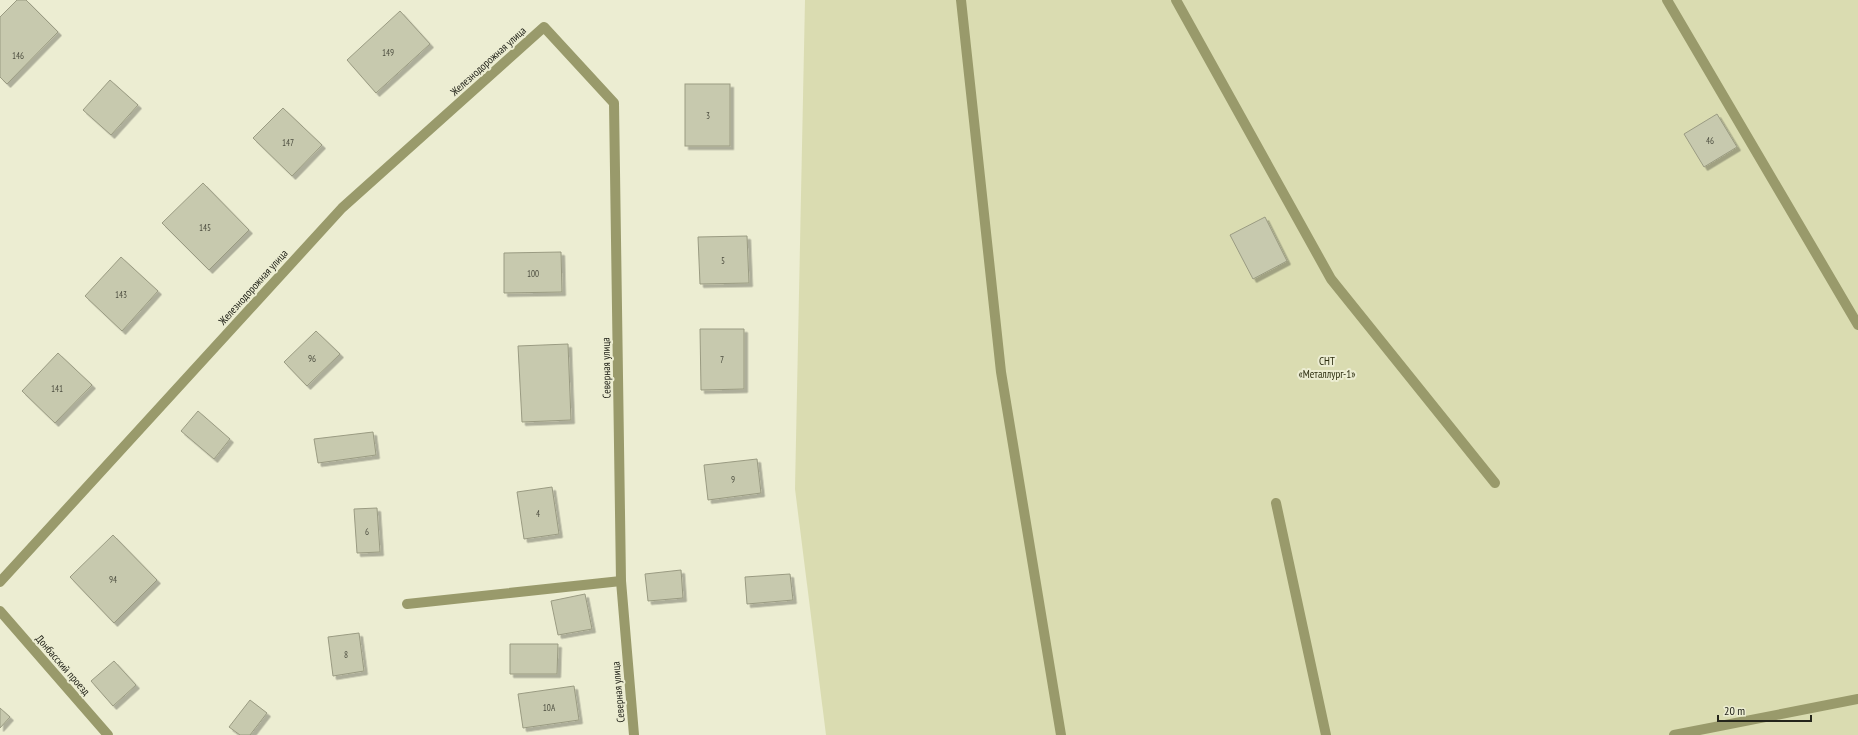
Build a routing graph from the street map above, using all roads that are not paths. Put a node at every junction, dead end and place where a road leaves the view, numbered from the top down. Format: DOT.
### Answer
graph roads {
  1 [pos="961,0"];
  2 [pos="1176,0"];
  3 [pos="1667,0"];
  4 [pos="544,27"];
  5 [pos="1858,324"];
  6 [pos="1495,483"];
  7 [pos="1276,503"];
  8 [pos="621,581"];
  9 [pos="0,582"];
  10 [pos="408,604"];
  11 [pos="0,611"];
  12 [pos="1858,700"];
  13 [pos="108,735"];
  14 [pos="634,735"];
  15 [pos="1061,735"];
  16 [pos="1326,735"];
  17 [pos="1674,735"];
  1 -- 15 [label="street"];
  2 -- 6 [label="street"];
  3 -- 5 [label="street"];
  4 -- 8 [label="street, Северная улица"];
  4 -- 9 [label="street, Железнодорожная улица"];
  7 -- 16 [label="street"];
  8 -- 10 [label="street"];
  8 -- 14 [label="street, Северная улица"];
  11 -- 13 [label="street, Донбасский проезд"];
  12 -- 17 [label="street"];
}
